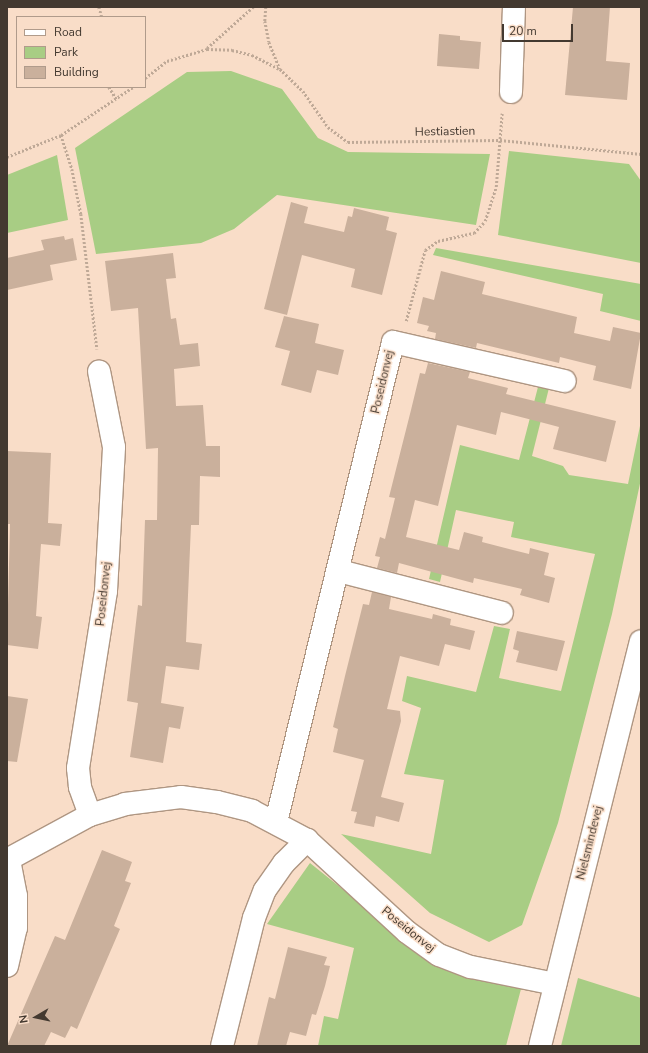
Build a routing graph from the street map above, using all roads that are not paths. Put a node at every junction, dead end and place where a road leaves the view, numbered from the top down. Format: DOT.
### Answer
graph roads {
  1 [pos="514,7"];
  2 [pos="511,92"];
  3 [pos="100,371"];
  4 [pos="565,381"];
  5 [pos="338,571"];
  6 [pos="502,614"];
  7 [pos="641,641"];
  8 [pos="90,815"];
  9 [pos="276,822"];
  10 [pos="307,840"];
  11 [pos="8,859"];
  12 [pos="7,966"];
  13 [pos="555,984"];
  14 [pos="222,1046"];
  15 [pos="540,1046"];
  1 -- 2 [label="street"];
  3 -- 8 [label="street, Poseidonvej"];
  4 -- 5 [label="street, Poseidonvej"];
  5 -- 6 [label="street"];
  5 -- 9 [label="street, Poseidonvej"];
  7 -- 13 [label="street, Nielsmindevej"];
  8 -- 9 [label="street, Poseidonvej"];
  8 -- 11 [label="street, Poseidonvej"];
  9 -- 10 [label="street, Poseidonvej"];
  10 -- 13 [label="street, Poseidonvej"];
  10 -- 14 [label="street"];
  11 -- 12 [label="street, Poseidonvej"];
  13 -- 15 [label="street, Nielsmindevej"];
}
